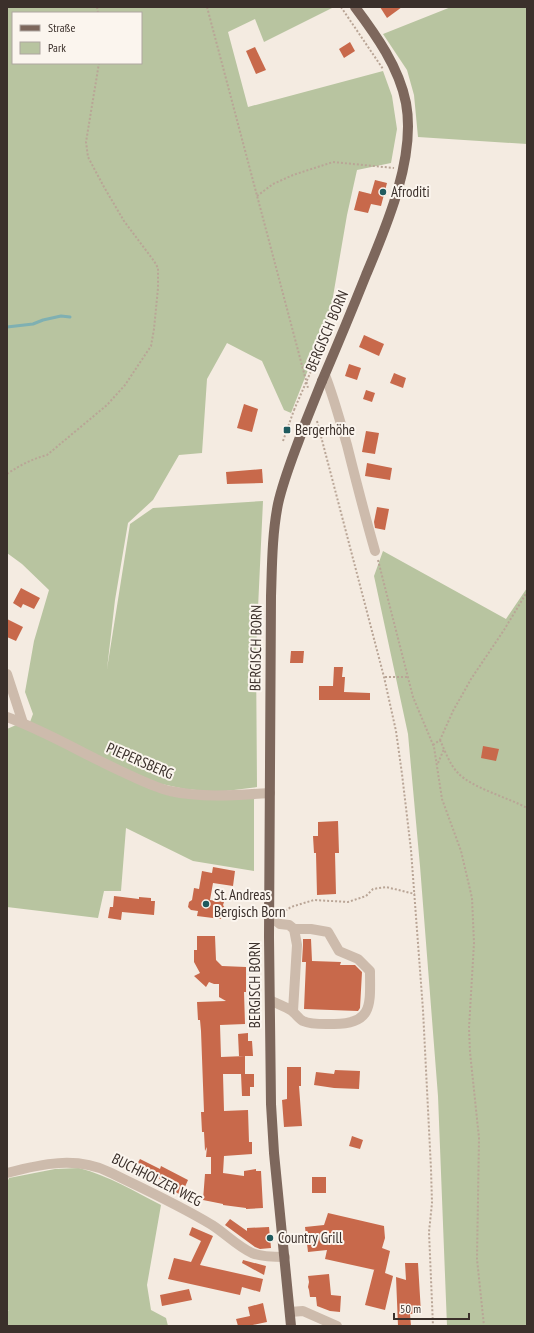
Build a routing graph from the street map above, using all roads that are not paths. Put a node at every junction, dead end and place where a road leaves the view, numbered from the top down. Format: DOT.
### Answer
graph roads {
  1 [pos="355,7"];
  2 [pos="323,378"];
  3 [pos="375,551"];
  4 [pos="7,674"];
  5 [pos="7,717"];
  6 [pos="23,723"];
  7 [pos="270,794"];
  8 [pos="270,916"];
  9 [pos="294,929"];
  10 [pos="270,1000"];
  11 [pos="293,1011"];
  12 [pos="7,1173"];
  13 [pos="285,1256"];
  14 [pos="290,1312"];
  15 [pos="291,1326"];
  16 [pos="337,1326"];
  1 -- 2 [label="main road, BERGISCH BORN"];
  2 -- 3 [label="street"];
  2 -- 7 [label="main road, BERGISCH BORN, bridge"];
  4 -- 6 [label="street"];
  5 -- 6 [label="street, PIEPERSBERG"];
  6 -- 7 [label="street, PIEPERSBERG"];
  7 -- 8 [label="main road, BERGISCH BORN"];
  8 -- 9 [label="street"];
  8 -- 10 [label="main road, BERGISCH BORN"];
  9 -- 11 [label="street"];
  9 -- 11 [label="street"];
  10 -- 11 [label="street"];
  10 -- 13 [label="main road, BERGISCH BORN"];
  12 -- 13 [label="street, BUCHHOLZER WEG"];
  13 -- 14 [label="main road, BERGISCH BORN"];
  14 -- 15 [label="main road, BERGISCH BORN"];
  14 -- 16 [label="street"];
}
